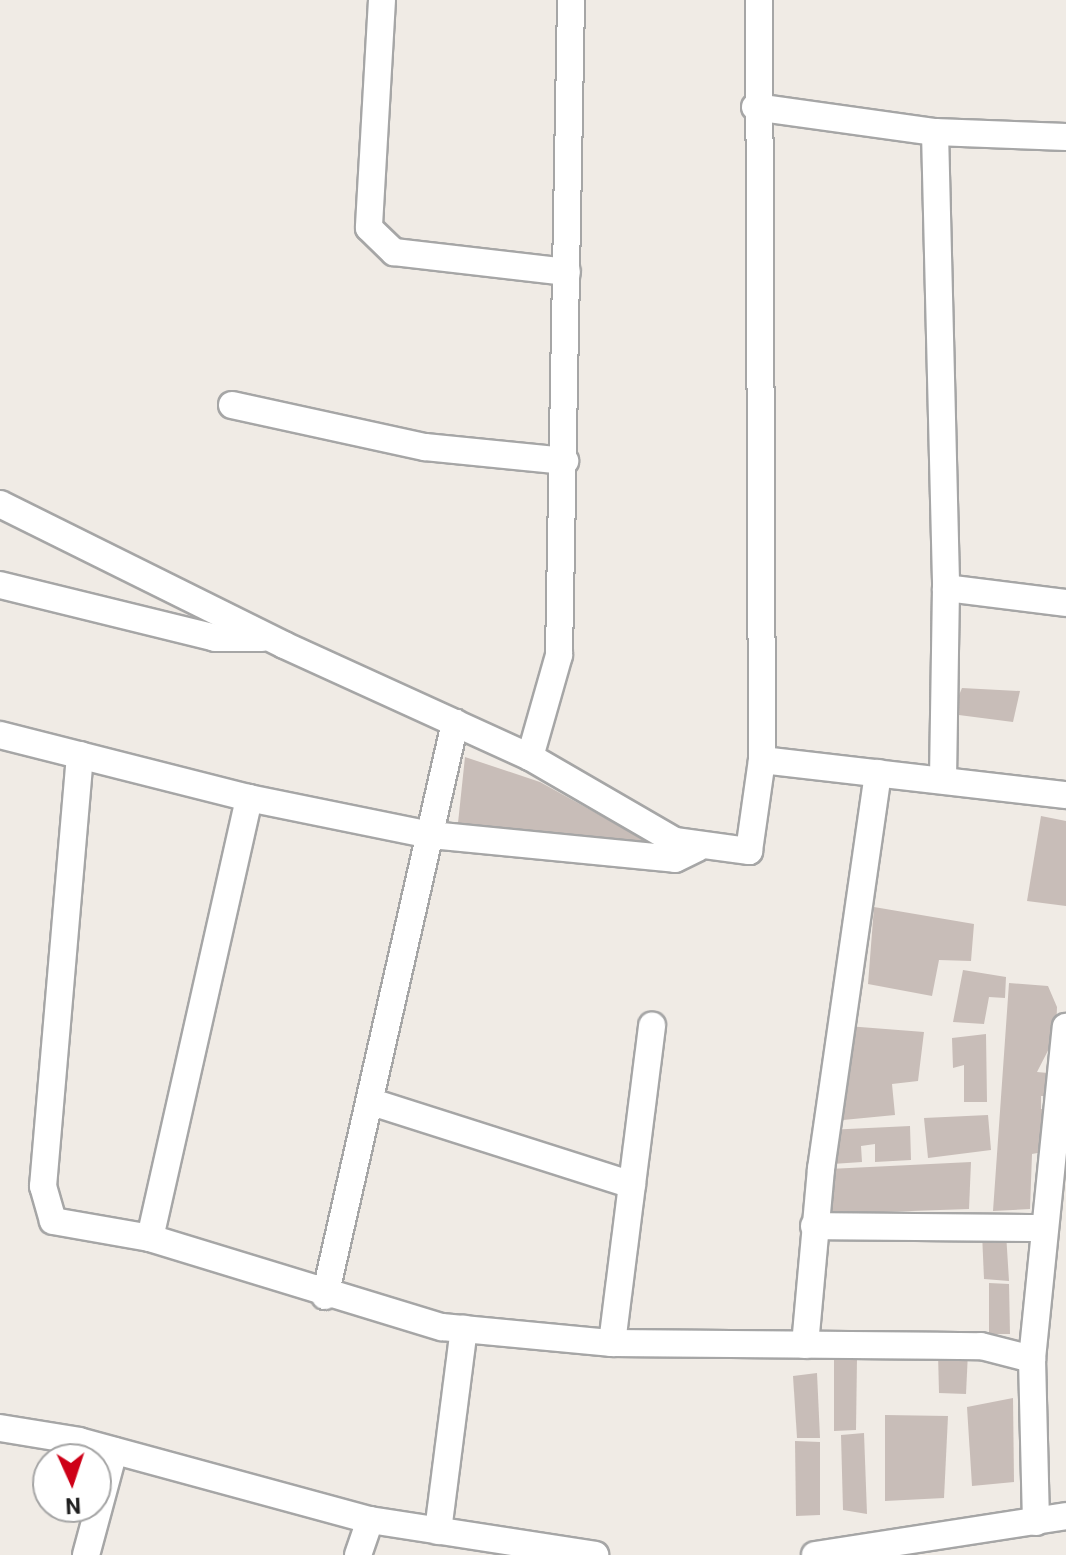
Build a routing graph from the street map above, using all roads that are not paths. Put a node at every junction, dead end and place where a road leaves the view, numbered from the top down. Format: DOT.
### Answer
graph roads {
  1 [pos="382,0"];
  2 [pos="571,0"];
  3 [pos="759,0"];
  4 [pos="755,107"];
  5 [pos="935,132"];
  6 [pos="1066,137"];
  7 [pos="567,272"];
  8 [pos="232,405"];
  9 [pos="565,461"];
  10 [pos="0,504"];
  11 [pos="0,585"];
  12 [pos="946,588"];
  13 [pos="1066,603"];
  14 [pos="270,638"];
  15 [pos="455,723"];
  16 [pos="0,735"];
  17 [pos="80,755"];
  18 [pos="530,757"];
  19 [pos="762,760"];
  20 [pos="878,773"];
  21 [pos="943,780"];
  22 [pos="1066,795"];
  23 [pos="249,798"];
  24 [pos="431,835"];
  25 [pos="698,848"];
  26 [pos="652,1026"];
  27 [pos="1066,1027"];
  28 [pos="372,1102"];
  29 [pos="632,1185"];
  30 [pos="814,1226"];
  31 [pos="1045,1228"];
  32 [pos="150,1238"];
  33 [pos="325,1296"];
  34 [pos="464,1329"];
  35 [pos="612,1343"];
  36 [pos="805,1345"];
  37 [pos="1032,1359"];
  38 [pos="0,1428"];
  39 [pos="114,1451"];
  40 [pos="1066,1516"];
  41 [pos="370,1520"];
  42 [pos="1036,1522"];
  43 [pos="438,1531"];
  44 [pos="86,1555"];
  45 [pos="358,1555"];
  46 [pos="595,1555"];
  47 [pos="815,1555"];
  1 -- 7 [label="street"];
  2 -- 7 [label="street"];
  3 -- 4 [label="street"];
  4 -- 5 [label="street"];
  4 -- 19 [label="street"];
  5 -- 6 [label="street"];
  5 -- 12 [label="street"];
  7 -- 9 [label="street"];
  8 -- 9 [label="street"];
  9 -- 18 [label="street"];
  10 -- 14 [label="street"];
  11 -- 14 [label="street"];
  12 -- 13 [label="street"];
  12 -- 21 [label="street"];
  14 -- 15 [label="street"];
  15 -- 18 [label="street"];
  15 -- 24 [label="street"];
  16 -- 17 [label="street"];
  17 -- 23 [label="street"];
  17 -- 32 [label="street"];
  18 -- 25 [label="street"];
  19 -- 20 [label="street"];
  19 -- 25 [label="street"];
  20 -- 21 [label="street"];
  20 -- 30 [label="street"];
  21 -- 22 [label="street"];
  23 -- 24 [label="street"];
  23 -- 32 [label="street"];
  24 -- 25 [label="street"];
  24 -- 28 [label="street"];
  26 -- 29 [label="street"];
  27 -- 31 [label="street"];
  28 -- 29 [label="street"];
  28 -- 33 [label="street"];
  29 -- 35 [label="street"];
  30 -- 31 [label="street"];
  30 -- 36 [label="street"];
  31 -- 37 [label="street"];
  32 -- 33 [label="street"];
  33 -- 34 [label="street"];
  34 -- 35 [label="street"];
  34 -- 43 [label="street"];
  35 -- 36 [label="street"];
  36 -- 37 [label="street"];
  37 -- 42 [label="street"];
  38 -- 39 [label="street"];
  39 -- 41 [label="street"];
  39 -- 44 [label="street"];
  40 -- 42 [label="street"];
  41 -- 43 [label="street"];
  41 -- 45 [label="street"];
  42 -- 47 [label="street"];
  43 -- 46 [label="street"];
}
